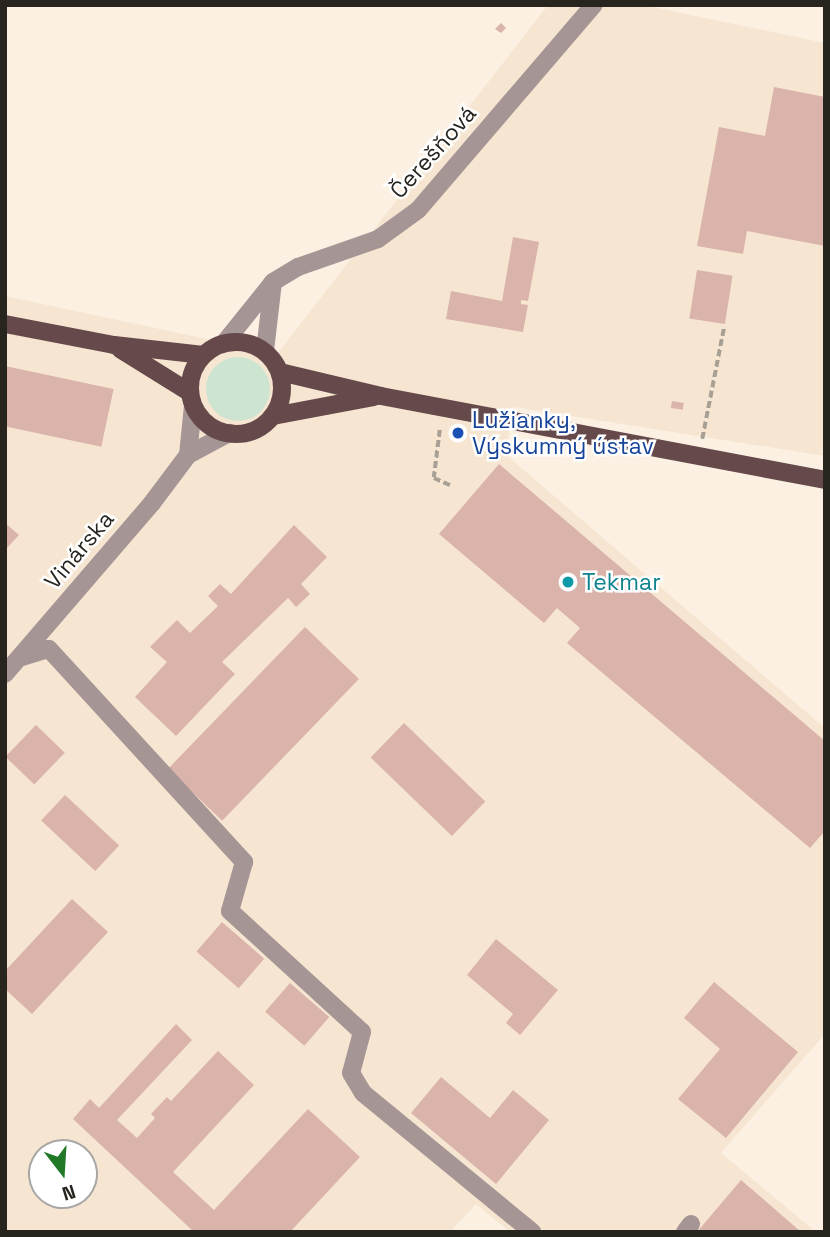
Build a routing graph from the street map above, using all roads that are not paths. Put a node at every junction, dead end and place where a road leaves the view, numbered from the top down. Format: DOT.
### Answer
graph roads {
  1 [pos="594,5"];
  2 [pos="273,282"];
  3 [pos="5,324"];
  4 [pos="225,342"];
  5 [pos="114,345"];
  6 [pos="265,351"];
  7 [pos="203,355"];
  8 [pos="280,372"];
  9 [pos="381,396"];
  10 [pos="191,399"];
  11 [pos="273,416"];
  12 [pos="229,433"];
  13 [pos="188,455"];
  14 [pos="825,480"];
  15 [pos="19,659"];
  16 [pos="5,674"];
  17 [pos="532,1232"];
  1 -- 2 [label="street, Čerešňová"];
  2 -- 4 [label="street, Čerešňová"];
  2 -- 6 [label="street"];
  3 -- 5 [label="main road"];
  4 -- 6 [label="main road"];
  4 -- 7 [label="main road"];
  5 -- 7 [label="main road"];
  5 -- 10 [label="main road"];
  6 -- 8 [label="main road"];
  7 -- 10 [label="main road"];
  8 -- 9 [label="main road"];
  8 -- 11 [label="main road"];
  9 -- 11 [label="main road"];
  9 -- 14 [label="main road"];
  10 -- 12 [label="main road"];
  10 -- 13 [label="street"];
  11 -- 12 [label="main road"];
  12 -- 13 [label="street, Vinárska"];
  13 -- 15 [label="street, Vinárska"];
  15 -- 16 [label="street, Vinárska"];
  15 -- 17 [label="street"];
}
